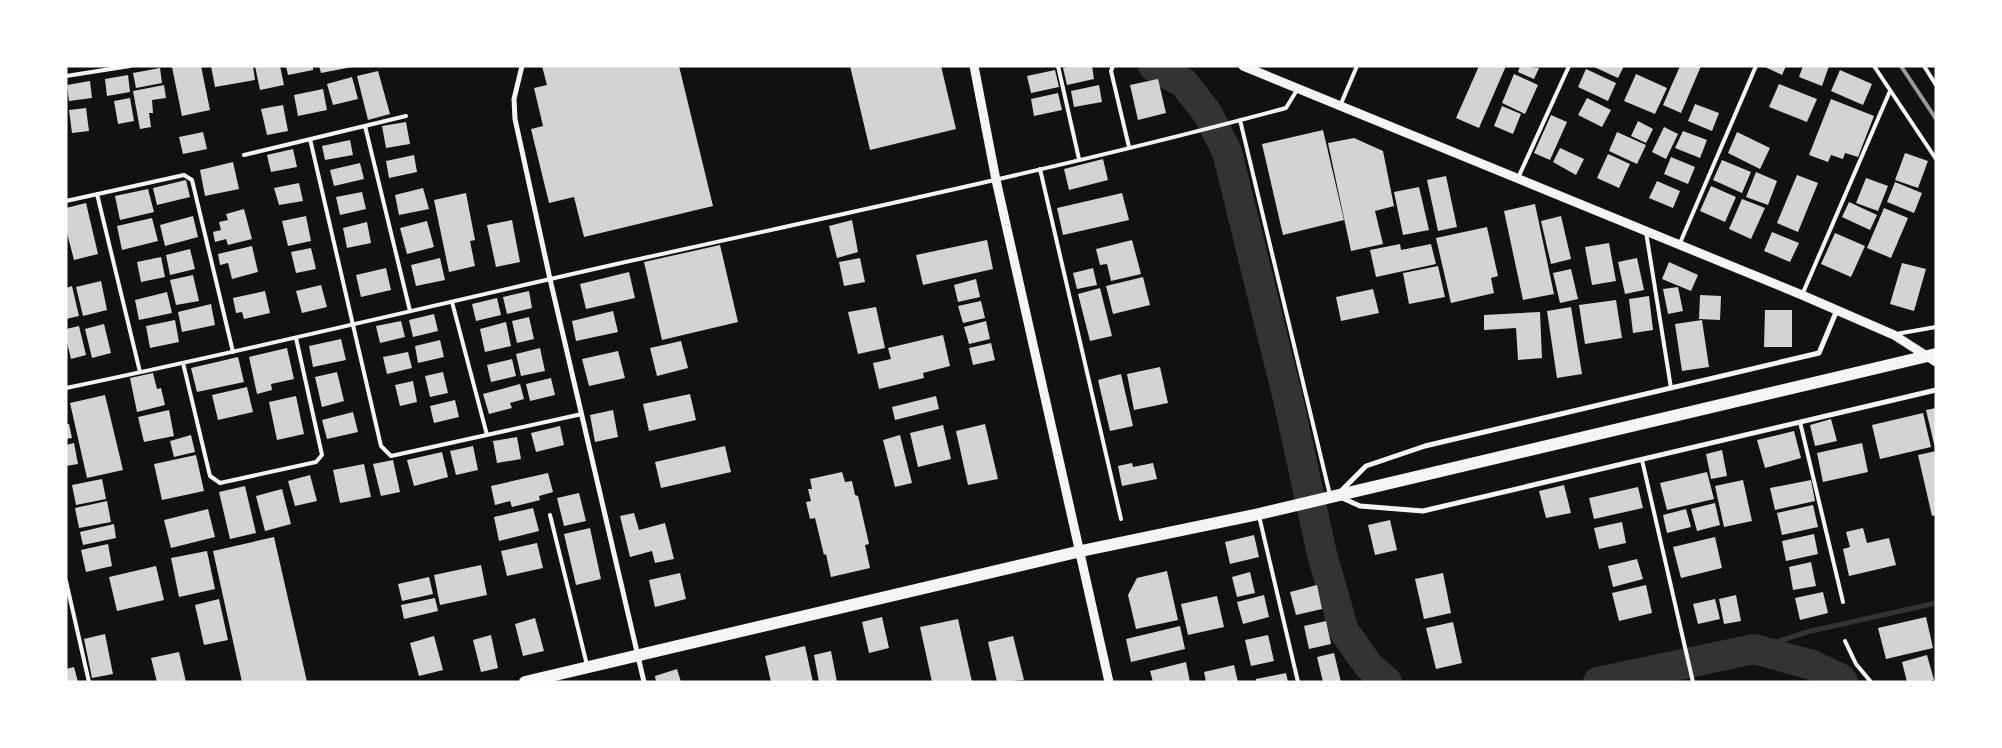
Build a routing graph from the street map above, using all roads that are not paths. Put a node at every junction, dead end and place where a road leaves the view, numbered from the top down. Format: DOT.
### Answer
graph roads {
  1 [pos="130,66"];
  2 [pos="522,66"];
  3 [pos="974,66"];
  4 [pos="1058,66"];
  5 [pos="1244,66"];
  6 [pos="1357,66"];
  7 [pos="1569,66"];
  8 [pos="1756,66"];
  9 [pos="1874,66"];
  10 [pos="1924,66"];
  11 [pos="1112,69"];
  12 [pos="66,76"];
  13 [pos="1936,85"];
  14 [pos="1297,89"];
  15 [pos="1890,90"];
  16 [pos="1340,106"];
  17 [pos="406,116"];
  18 [pos="1240,120"];
  19 [pos="365,126"];
  20 [pos="310,139"];
  21 [pos="1130,147"];
  22 [pos="244,155"];
  23 [pos="1079,159"];
  24 [pos="1936,159"];
  25 [pos="1040,169"];
  26 [pos="1518,178"];
  27 [pos="996,180"];
  28 [pos="98,194"];
  29 [pos="66,201"];
  30 [pos="1646,230"];
  31 [pos="1680,243"];
  32 [pos="550,279"];
  33 [pos="1802,295"];
  34 [pos="452,302"];
  35 [pos="1837,310"];
  36 [pos="410,312"];
  37 [pos="352,325"];
  38 [pos="1936,327"];
  39 [pos="1894,335"];
  40 [pos="296,338"];
  41 [pos="233,352"];
  42 [pos="1936,354"];
  43 [pos="1936,362"];
  44 [pos="183,363"];
  45 [pos="140,372"];
  46 [pos="66,388"];
  47 [pos="1671,388"];
  48 [pos="1936,390"];
  49 [pos="582,414"];
  50 [pos="1800,422"];
  51 [pos="487,435"];
  52 [pos="1642,460"];
  53 [pos="1330,497"];
  54 [pos="1259,514"];
  55 [pos="550,515"];
  56 [pos="1121,519"];
  57 [pos="1081,552"];
  58 [pos="66,581"];
  59 [pos="1843,602"];
  60 [pos="1845,641"];
  61 [pos="639,655"];
  62 [pos="587,667"];
  63 [pos="89,682"];
  64 [pos="525,682"];
  65 [pos="644,682"];
  66 [pos="1109,682"];
  67 [pos="1298,682"];
  68 [pos="1693,682"];
  69 [pos="1871,682"];
  1 -- 12 [label="lane"];
  2 -- 32 [label="street"];
  3 -- 27 [label="street"];
  4 -- 23 [label="lane"];
  5 -- 14 [label="street"];
  6 -- 16 [label="lane"];
  7 -- 26 [label="lane"];
  8 -- 31 [label="lane"];
  9 -- 15 [label="lane"];
  10 -- 13 [label="lane"];
  11 -- 21 [label="lane"];
  14 -- 16 [label="street"];
  14 -- 18 [label="lane"];
  15 -- 24 [label="lane"];
  15 -- 33 [label="lane"];
  16 -- 26 [label="street"];
  17 -- 19 [label="lane"];
  18 -- 21 [label="lane"];
  18 -- 53 [label="lane"];
  19 -- 20 [label="lane"];
  19 -- 36 [label="lane"];
  20 -- 22 [label="lane"];
  20 -- 37 [label="lane"];
  21 -- 23 [label="lane"];
  23 -- 25 [label="lane"];
  25 -- 27 [label="lane"];
  25 -- 56 [label="lane"];
  26 -- 30 [label="street"];
  27 -- 32 [label="lane"];
  27 -- 57 [label="street"];
  28 -- 29 [label="lane"];
  28 -- 41 [label="lane"];
  28 -- 45 [label="lane"];
  30 -- 31 [label="street"];
  30 -- 47 [label="lane"];
  31 -- 33 [label="street"];
  32 -- 34 [label="lane"];
  32 -- 49 [label="street"];
  33 -- 35 [label="street"];
  34 -- 36 [label="lane"];
  34 -- 51 [label="lane"];
  35 -- 39 [label="street"];
  35 -- 47 [label="street"];
  36 -- 37 [label="lane"];
  37 -- 40 [label="lane"];
  37 -- 51 [label="lane"];
  38 -- 39 [label="lane"];
  39 -- 43 [label="street"];
  40 -- 41 [label="lane"];
  40 -- 44 [label="lane"];
  41 -- 44 [label="lane"];
  42 -- 53 [label="main road"];
  44 -- 45 [label="lane"];
  45 -- 46 [label="lane"];
  47 -- 53 [label="street"];
  48 -- 50 [label="street"];
  49 -- 51 [label="lane"];
  49 -- 61 [label="street"];
  50 -- 52 [label="street"];
  50 -- 59 [label="lane"];
  52 -- 53 [label="street"];
  52 -- 68 [label="lane"];
  53 -- 54 [label="main road"];
  54 -- 57 [label="main road"];
  54 -- 67 [label="lane"];
  55 -- 62 [label="lane"];
  57 -- 61 [label="main road"];
  57 -- 66 [label="street"];
  58 -- 63 [label="lane"];
  60 -- 69 [label="lane"];
  61 -- 62 [label="main road"];
  61 -- 65 [label="street"];
  62 -- 64 [label="main road"];
}
